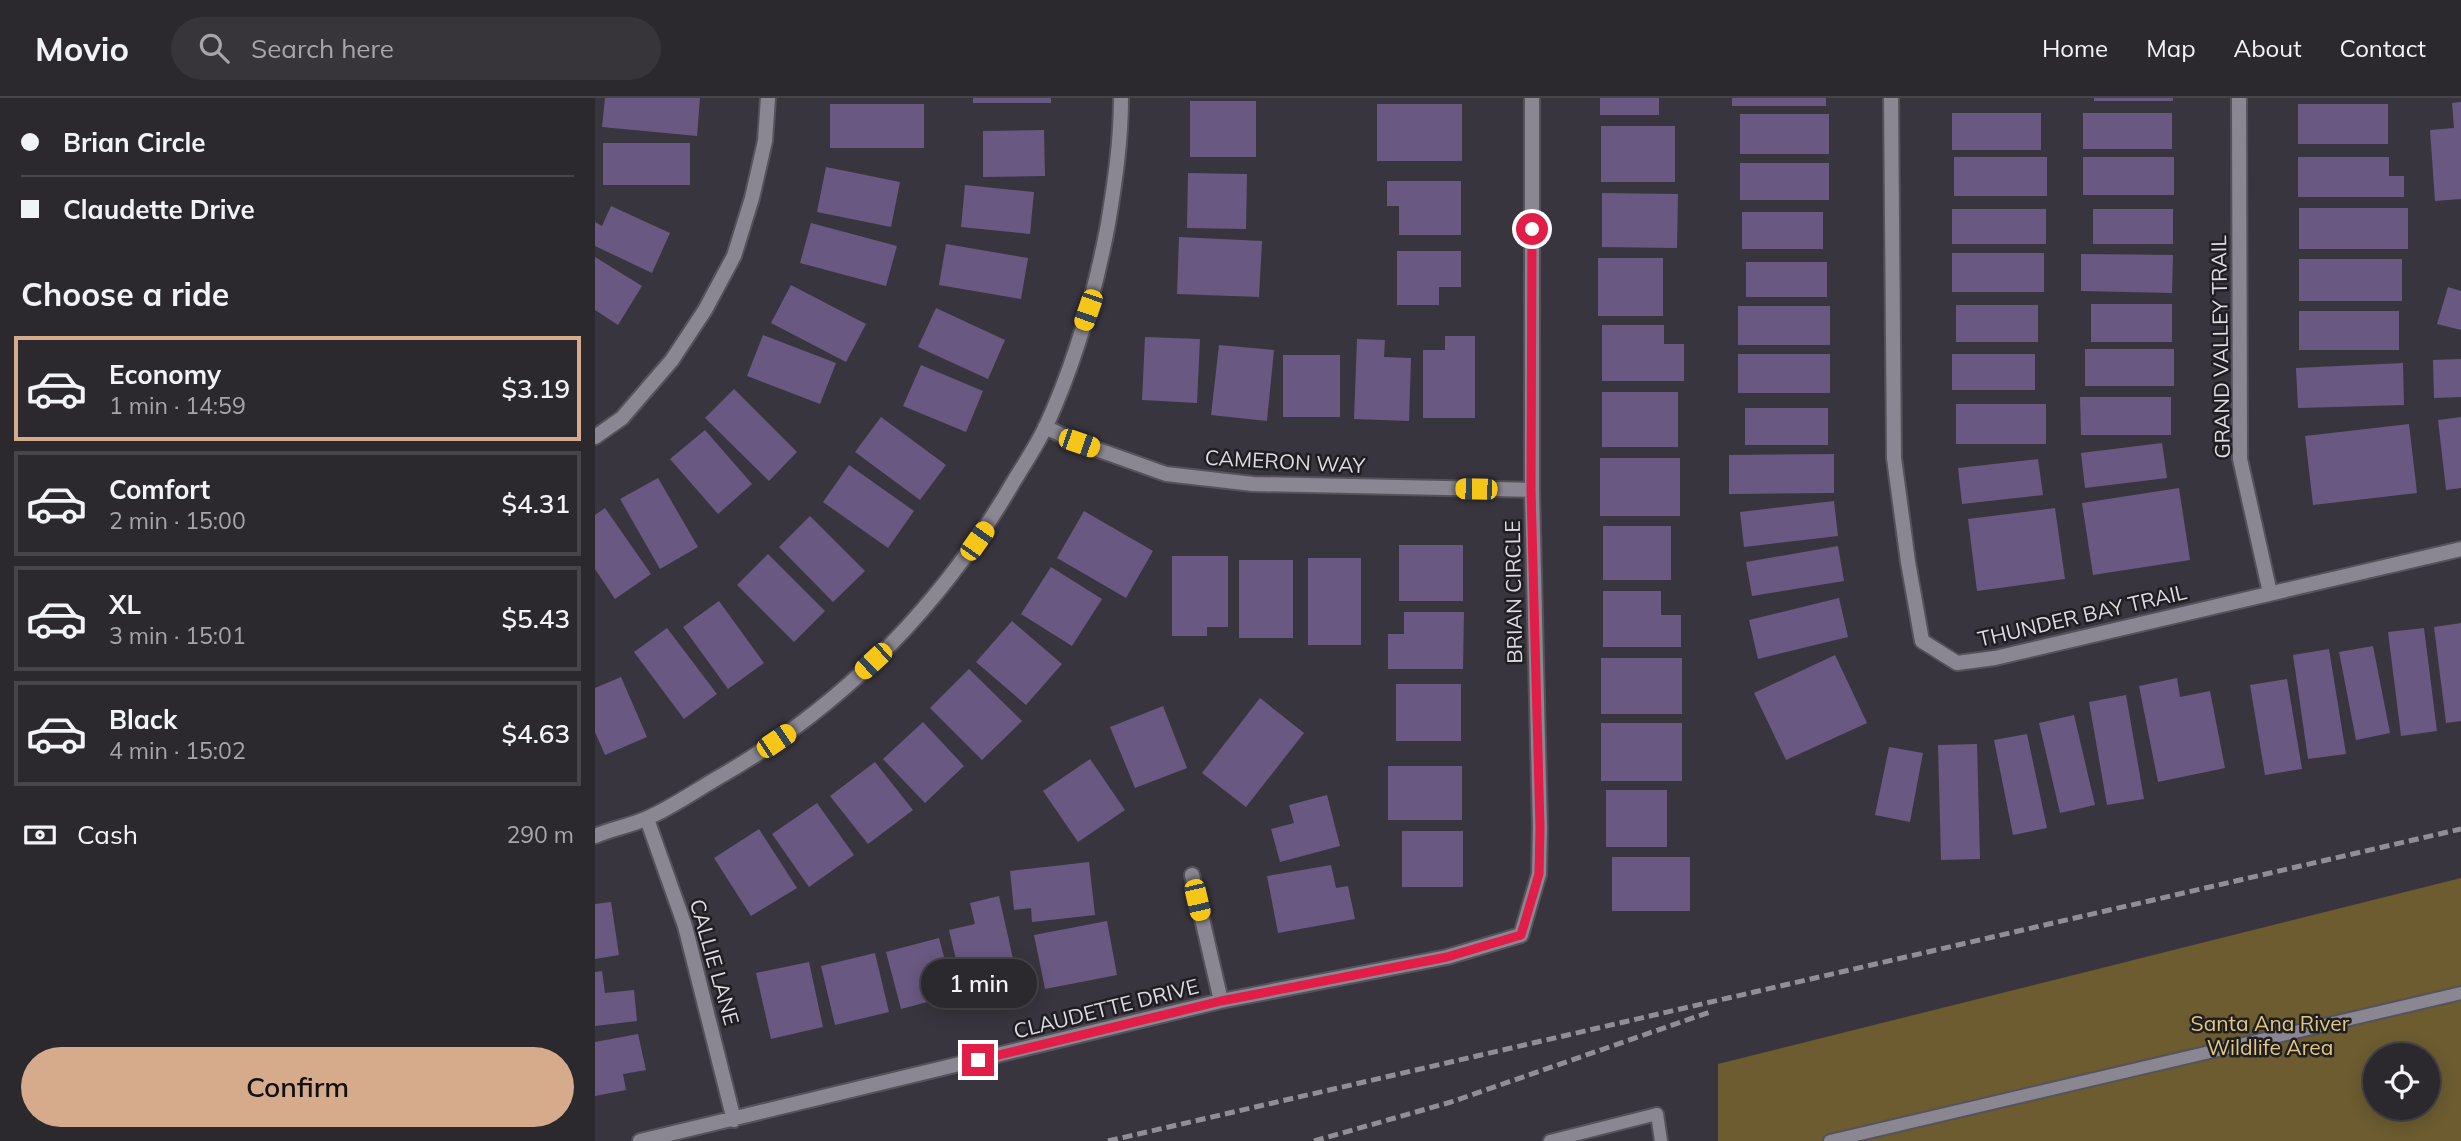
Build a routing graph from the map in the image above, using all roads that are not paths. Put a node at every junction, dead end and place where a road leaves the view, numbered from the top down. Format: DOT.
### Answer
graph roads {
  1 [pos="768,98"];
  2 [pos="1121,98"];
  3 [pos="1532,98"];
  4 [pos="1891,98"];
  5 [pos="2239,98"];
  6 [pos="1045,427"];
  7 [pos="595,437"];
  8 [pos="1531,490"];
  9 [pos="2461,548"];
  10 [pos="2270,593"];
  11 [pos="646,819"];
  12 [pos="595,836"];
  13 [pos="1539,874"];
  14 [pos="1192,875"];
  15 [pos="2461,993"];
  16 [pos="1221,1001"];
  17 [pos="734,1120"];
  18 [pos="640,1141"];
  19 [pos="1550,1141"];
  20 [pos="1661,1141"];
  21 [pos="1830,1141"];
  1 -- 7 [label="street"];
  2 -- 6 [label="street"];
  3 -- 8 [label="street, BRIAN CIRCLE"];
  4 -- 10 [label="street, THUNDER BAY TRAIL"];
  5 -- 10 [label="street, GRAND VALLEY TRAIL"];
  6 -- 8 [label="street, CAMERON WAY"];
  6 -- 11 [label="street"];
  8 -- 13 [label="street, BRIAN CIRCLE"];
  9 -- 10 [label="street, THUNDER BAY TRAIL"];
  11 -- 12 [label="street"];
  11 -- 17 [label="street, CALLIE LANE"];
  13 -- 16 [label="street, CLAUDETTE DRIVE"];
  14 -- 16 [label="street"];
  15 -- 21 [label="lane"];
  16 -- 17 [label="street, CLAUDETTE DRIVE"];
  17 -- 18 [label="street, CLAUDETTE DRIVE"];
  19 -- 20 [label="lane"];
}
